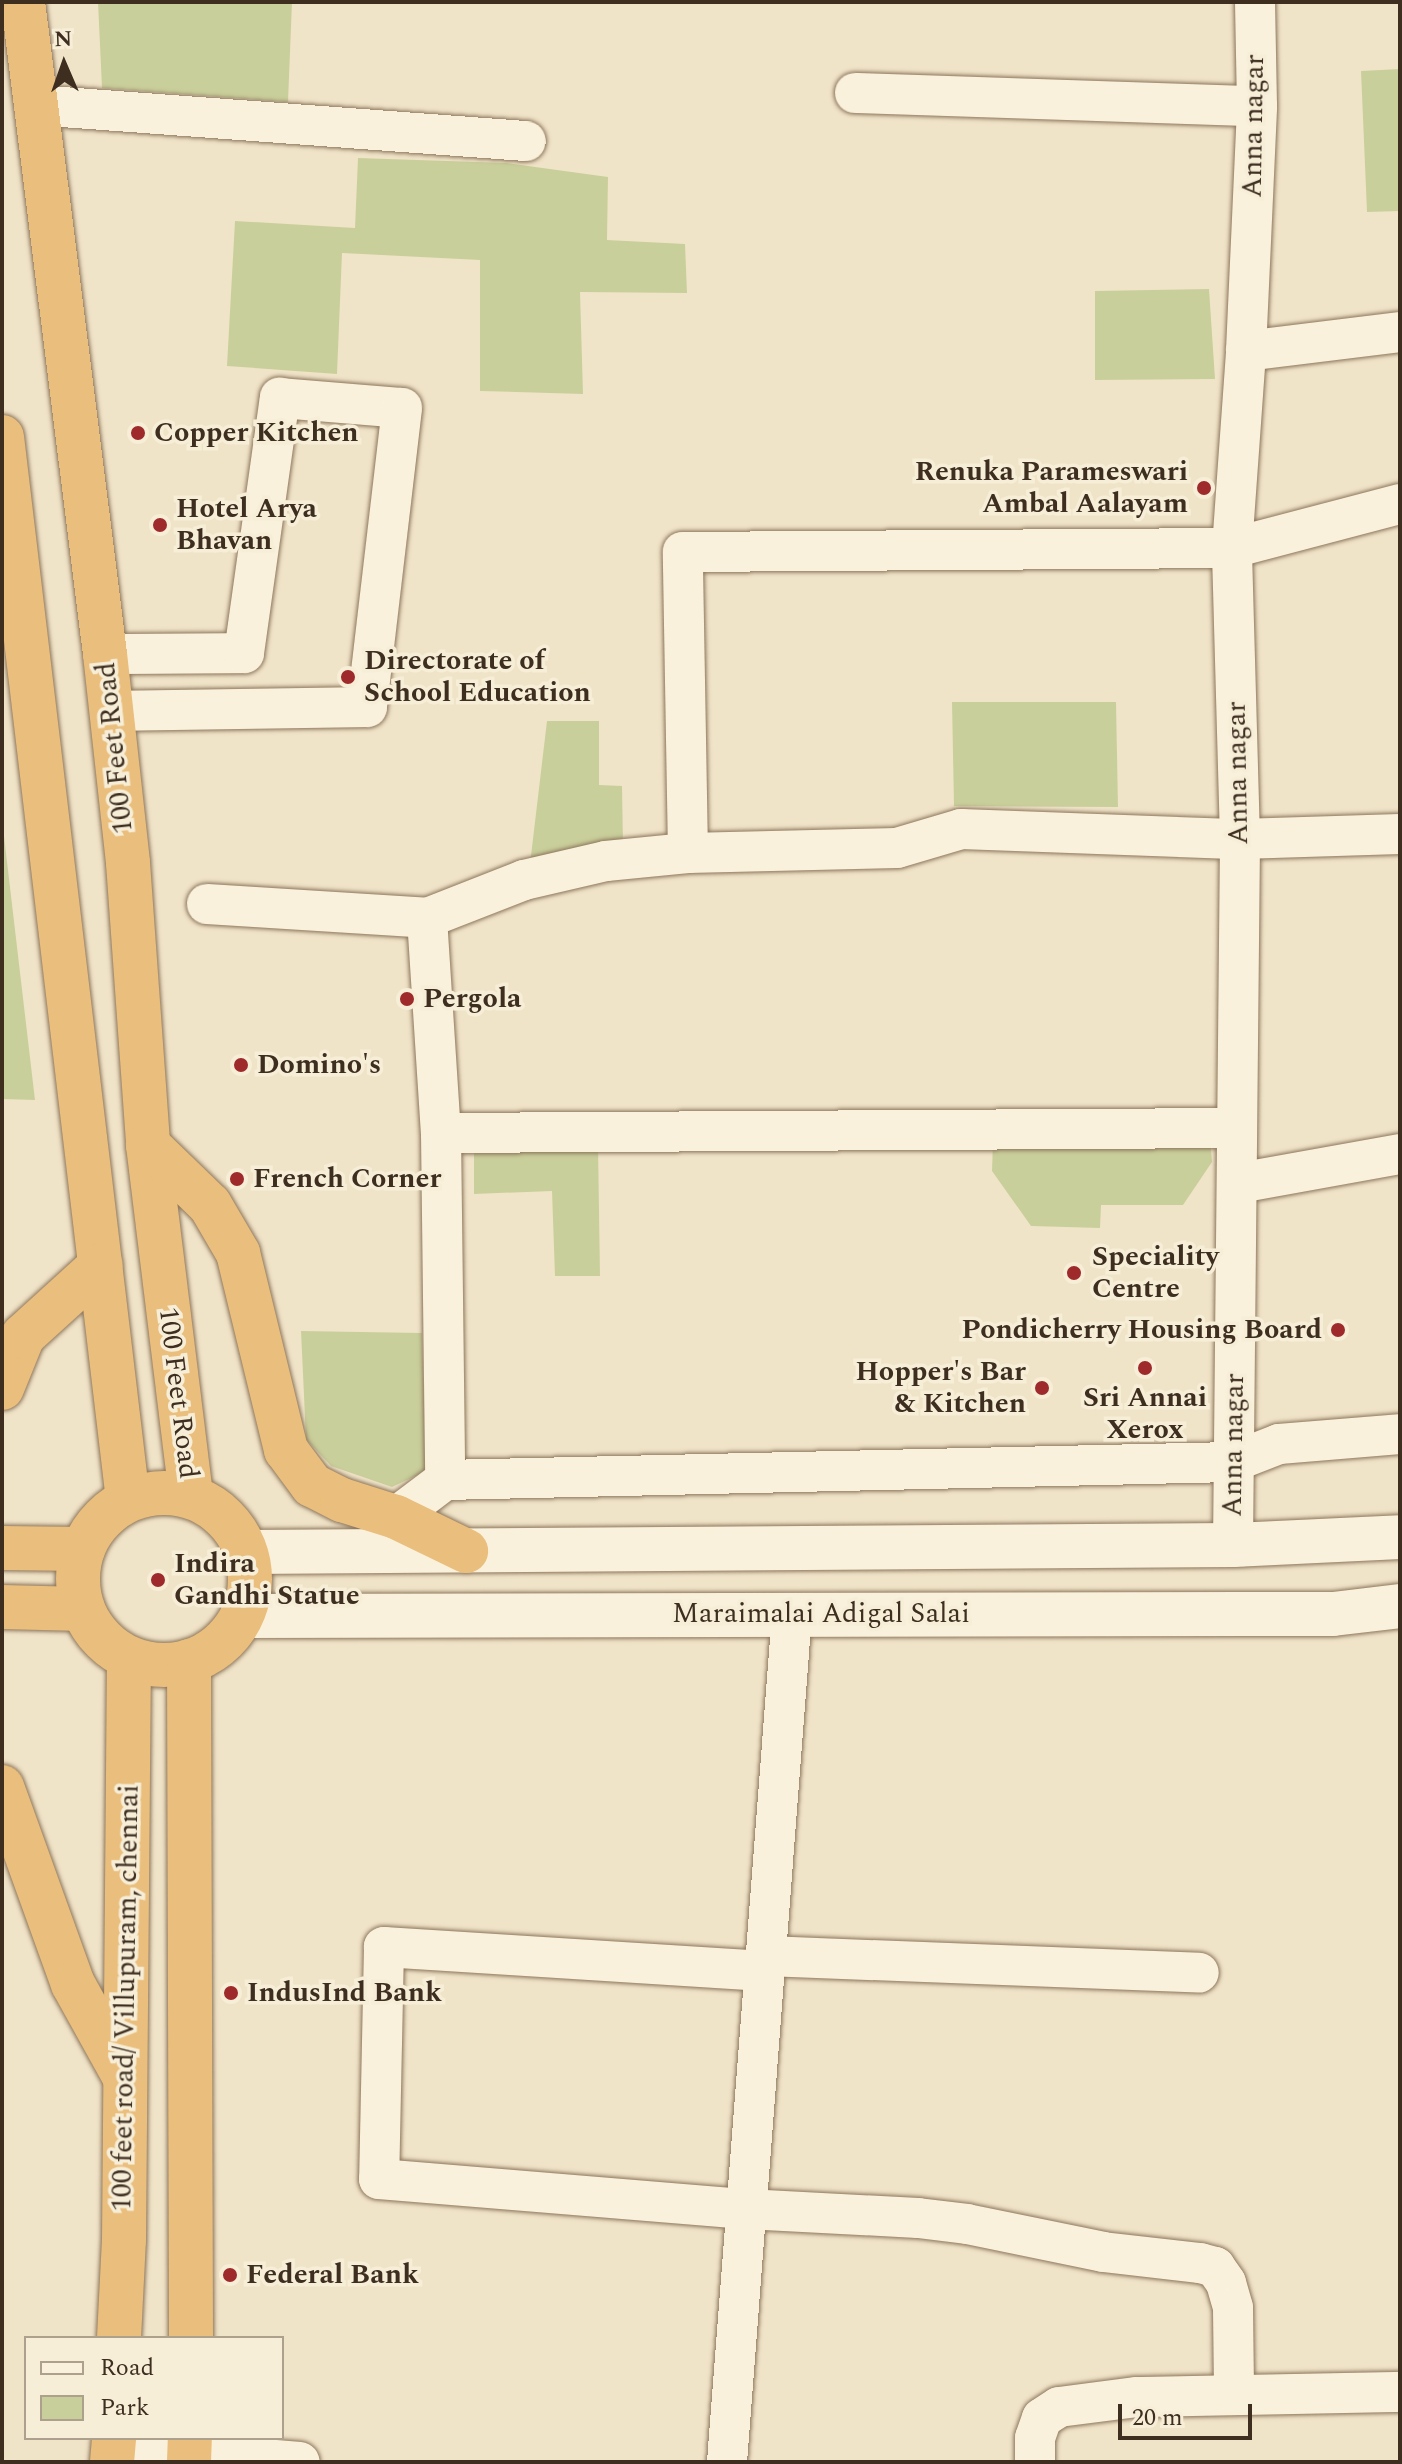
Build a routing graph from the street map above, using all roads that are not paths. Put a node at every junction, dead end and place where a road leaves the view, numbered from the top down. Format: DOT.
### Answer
graph roads {
  1 [pos="23,2"];
  2 [pos="1255,2"];
  3 [pos="855,93"];
  4 [pos="35,105"];
  5 [pos="1257,106"];
  6 [pos="526,141"];
  7 [pos="1400,332"];
  8 [pos="1246,351"];
  9 [pos="2,437"];
  10 [pos="1400,504"];
  11 [pos="1232,548"];
  12 [pos="105,654"];
  13 [pos="111,711"];
  14 [pos="1400,834"];
  15 [pos="1240,839"];
  16 [pos="688,853"];
  17 [pos="207,904"];
  18 [pos="427,918"];
  19 [pos="1237,1128"];
  20 [pos="441,1133"];
  21 [pos="148,1145"];
  22 [pos="1400,1154"];
  23 [pos="1239,1183"];
  24 [pos="101,1265"];
  25 [pos="2,1388"];
  26 [pos="1400,1434"];
  27 [pos="1233,1462"];
  28 [pos="445,1480"];
  29 [pos="191,1496"];
  30 [pos="128,1500"];
  31 [pos="396,1517"];
  32 [pos="1400,1537"];
  33 [pos="1233,1545"];
  34 [pos="2,1548"];
  35 [pos="83,1549"];
  36 [pos="466,1551"];
  37 [pos="247,1552"];
  38 [pos="1400,1606"];
  39 [pos="2,1607"];
  40 [pos="83,1609"];
  41 [pos="792,1614"];
  42 [pos="242,1616"];
  43 [pos="129,1658"];
  44 [pos="189,1661"];
  45 [pos="2,1787"];
  46 [pos="765,1963"];
  47 [pos="1199,1973"];
  48 [pos="125,2078"];
  49 [pos="746,2209"];
  50 [pos="119,2336"];
  51 [pos="191,2336"];
  52 [pos="1400,2392"];
  53 [pos="1234,2395"];
  54 [pos="114,2440"];
  55 [pos="189,2451"];
  56 [pos="112,2462"];
  57 [pos="300,2462"];
  58 [pos="727,2462"];
  59 [pos="1035,2462"];
  1 -- 4 [label="highway, 100 Feet Road"];
  2 -- 5 [label="street, Anna nagar"];
  3 -- 5 [label="street"];
  4 -- 6 [label="street"];
  4 -- 12 [label="highway, 100 Feet Road"];
  5 -- 8 [label="street, Anna nagar"];
  7 -- 8 [label="street"];
  8 -- 11 [label="street, Anna nagar"];
  9 -- 24 [label="highway"];
  10 -- 11 [label="street"];
  11 -- 15 [label="street, Anna nagar"];
  11 -- 16 [label="street"];
  12 -- 13 [label="highway, 100 Feet Road"];
  12 -- 13 [label="street"];
  13 -- 21 [label="highway, 100 Feet Road"];
  14 -- 15 [label="street"];
  15 -- 16 [label="street"];
  15 -- 19 [label="street, Anna nagar"];
  16 -- 18 [label="street"];
  17 -- 18 [label="street"];
  18 -- 20 [label="street"];
  19 -- 20 [label="street"];
  19 -- 23 [label="street, Anna nagar"];
  20 -- 28 [label="street"];
  21 -- 29 [label="highway, 100 Feet Road"];
  21 -- 31 [label="highway"];
  22 -- 23 [label="street"];
  23 -- 27 [label="street, Anna nagar"];
  24 -- 25 [label="highway"];
  24 -- 30 [label="highway"];
  26 -- 27 [label="street"];
  27 -- 28 [label="street"];
  27 -- 33 [label="street, Anna nagar"];
  28 -- 31 [label="street"];
  29 -- 30 [label="highway"];
  29 -- 37 [label="highway"];
  30 -- 35 [label="highway"];
  31 -- 36 [label="highway"];
  32 -- 33 [label="main road"];
  33 -- 36 [label="main road"];
  34 -- 35 [label="highway"];
  35 -- 40 [label="highway"];
  36 -- 37 [label="main road"];
  37 -- 42 [label="highway"];
  38 -- 41 [label="main road, Maraimalai Adigal Salai"];
  39 -- 40 [label="highway"];
  40 -- 43 [label="highway"];
  41 -- 42 [label="main road, Maraimalai Adigal Salai"];
  41 -- 46 [label="street"];
  42 -- 44 [label="highway"];
  43 -- 44 [label="highway"];
  43 -- 48 [label="highway, 100 feet road/ Villupuram, chennai"];
  44 -- 51 [label="highway"];
  45 -- 48 [label="highway"];
  46 -- 47 [label="street"];
  46 -- 49 [label="street"];
  46 -- 49 [label="street"];
  48 -- 50 [label="highway, 100 feet road/ Villupuram, chennai"];
  49 -- 53 [label="street"];
  49 -- 58 [label="street"];
  52 -- 53 [label="street"];
  53 -- 59 [label="street"];
  54 -- 56 [label="highway"];
  55 -- 56 [label="street"];
  55 -- 57 [label="street"];
}
